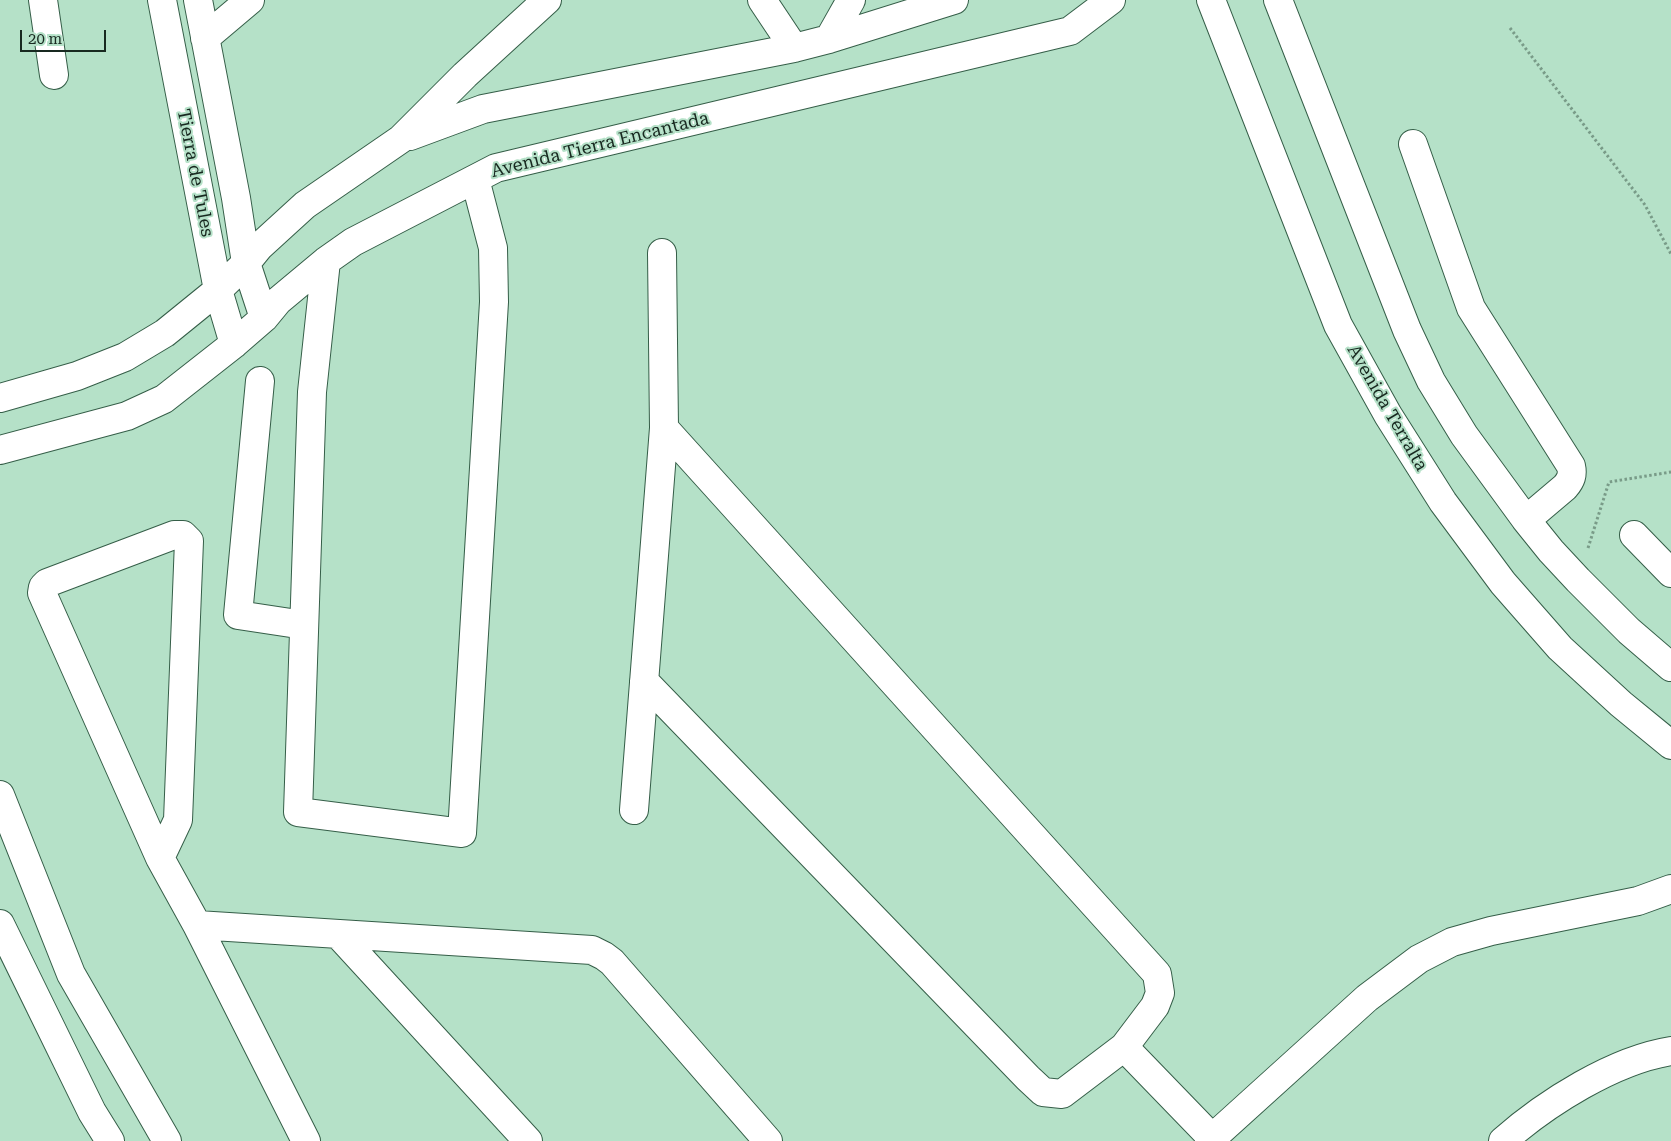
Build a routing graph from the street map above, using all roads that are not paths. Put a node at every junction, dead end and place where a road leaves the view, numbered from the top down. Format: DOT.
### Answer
graph roads {
  1 [pos="43,0"];
  2 [pos="162,0"];
  3 [pos="198,0"];
  4 [pos="250,0"];
  5 [pos="547,0"];
  6 [pos="762,0"];
  7 [pos="851,0"];
  8 [pos="954,0"];
  9 [pos="1111,0"];
  10 [pos="1211,0"];
  11 [pos="1278,0"];
  12 [pos="205,38"];
  13 [pos="829,39"];
  14 [pos="794,48"];
  15 [pos="54,74"];
  16 [pos="401,139"];
  17 [pos="1413,144"];
  18 [pos="475,179"];
  19 [pos="662,253"];
  20 [pos="326,261"];
  21 [pos="246,263"];
  22 [pos="218,290"];
  23 [pos="264,318"];
  24 [pos="234,344"];
  25 [pos="260,381"];
  26 [pos="0,398"];
  27 [pos="664,428"];
  28 [pos="0,450"];
  29 [pos="1526,520"];
  30 [pos="1634,535"];
  31 [pos="1671,573"];
  32 [pos="304,625"];
  33 [pos="1671,667"];
  34 [pos="644,681"];
  35 [pos="1671,745"];
  36 [pos="0,795"];
  37 [pos="634,810"];
  38 [pos="160,858"];
  39 [pos="1671,889"];
  40 [pos="0,924"];
  41 [pos="197,925"];
  42 [pos="338,934"];
  43 [pos="1124,1047"];
  44 [pos="1669,1057"];
  45 [pos="1514,1137"];
  46 [pos="1210,1140"];
  47 [pos="110,1141"];
  48 [pos="167,1141"];
  49 [pos="306,1141"];
  50 [pos="528,1141"];
  51 [pos="768,1141"];
  1 -- 15 [label="street"];
  2 -- 22 [label="street, Tierra de Tules"];
  3 -- 12 [label="street, Tierra de Tules"];
  4 -- 12 [label="street"];
  5 -- 16 [label="street"];
  6 -- 14 [label="street"];
  7 -- 13 [label="street"];
  8 -- 13 [label="street"];
  9 -- 18 [label="street, Avenida Tierra Encantada"];
  10 -- 35 [label="street, Avenida Terralta"];
  11 -- 29 [label="street"];
  12 -- 21 [label="street, Tierra de Tules"];
  13 -- 14 [label="street"];
  14 -- 16 [label="street"];
  16 -- 21 [label="street"];
  17 -- 29 [label="street"];
  18 -- 20 [label="street, Avenida Tierra Encantada"];
  18 -- 32 [label="street"];
  19 -- 27 [label="street"];
  20 -- 23 [label="street, Avenida Tierra Encantada"];
  20 -- 32 [label="street"];
  21 -- 22 [label="street"];
  21 -- 23 [label="street, Tierra de Tules"];
  22 -- 24 [label="street, Tierra de Tules"];
  22 -- 26 [label="street"];
  23 -- 24 [label="street, Avenida Tierra Encantada"];
  24 -- 28 [label="street, Avenida Tierra Encantada"];
  25 -- 32 [label="street"];
  27 -- 34 [label="street"];
  27 -- 43 [label="street"];
  29 -- 33 [label="street"];
  30 -- 31 [label="street"];
  34 -- 37 [label="street"];
  34 -- 43 [label="street"];
  36 -- 48 [label="street"];
  38 -- 38 [label="street"];
  38 -- 41 [label="street"];
  39 -- 46 [label="street"];
  40 -- 47 [label="street"];
  41 -- 42 [label="street"];
  41 -- 49 [label="street"];
  42 -- 50 [label="street"];
  42 -- 51 [label="street"];
  43 -- 46 [label="street"];
  44 -- 45 [label="street"];
}
